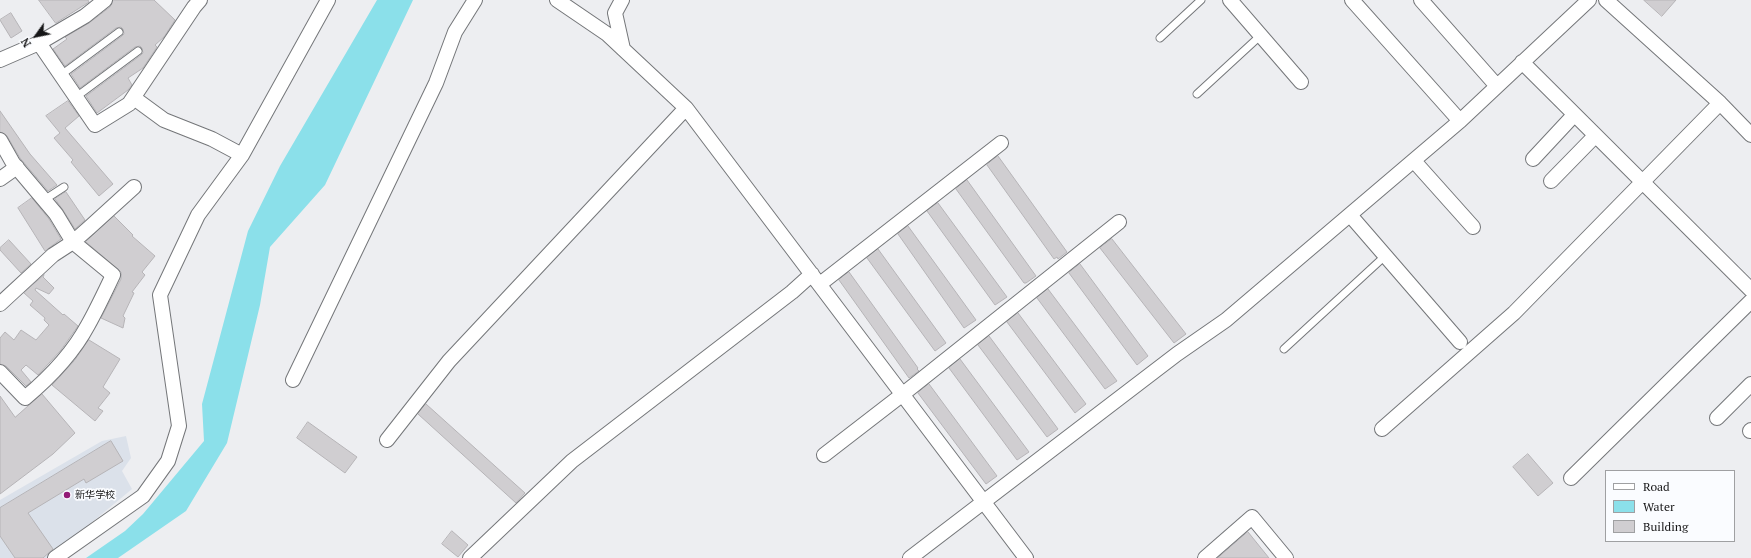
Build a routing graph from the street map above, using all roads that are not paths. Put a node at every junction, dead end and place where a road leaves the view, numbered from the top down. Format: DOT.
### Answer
graph roads {
  1 [pos="105,0"];
  2 [pos="200,0"];
  3 [pos="328,0"];
  4 [pos="475,0"];
  5 [pos="558,0"];
  6 [pos="622,0"];
  7 [pos="1201,0"];
  8 [pos="1230,0"];
  9 [pos="1352,0"];
  10 [pos="1422,0"];
  11 [pos="1589,0"];
  12 [pos="1606,0"];
  13 [pos="119,32"];
  14 [pos="1260,36"];
  15 [pos="1160,38"];
  16 [pos="39,43"];
  17 [pos="623,49"];
  18 [pos="138,51"];
  19 [pos="0,60"];
  20 [pos="1522,62"];
  21 [pos="61,75"];
  22 [pos="1301,82"];
  23 [pos="1496,86"];
  24 [pos="1197,94"];
  25 [pos="76,97"];
  26 [pos="134,98"];
  27 [pos="1720,104"];
  28 [pos="686,108"];
  29 [pos="1574,115"];
  30 [pos="1460,121"];
  31 [pos="1750,132"];
  32 [pos="1595,136"];
  33 [pos="0,140"];
  34 [pos="1001,143"];
  35 [pos="242,155"];
  36 [pos="1533,159"];
  37 [pos="1414,161"];
  38 [pos="17,167"];
  39 [pos="0,180"];
  40 [pos="1551,181"];
  41 [pos="1642,183"];
  42 [pos="64,187"];
  43 [pos="134,187"];
  44 [pos="44,200"];
  45 [pos="1350,215"];
  46 [pos="1119,222"];
  47 [pos="1474,227"];
  48 [pos="73,242"];
  49 [pos="1385,256"];
  50 [pos="816,279"];
  51 [pos="1751,290"];
  52 [pos="1751,301"];
  53 [pos="0,304"];
  54 [pos="1460,342"];
  55 [pos="1284,349"];
  56 [pos="0,372"];
  57 [pos="293,380"];
  58 [pos="1751,384"];
  59 [pos="903,394"];
  60 [pos="1717,418"];
  61 [pos="1382,429"];
  62 [pos="387,440"];
  63 [pos="824,455"];
  64 [pos="1571,478"];
  65 [pos="983,501"];
  66 [pos="55,558"];
  67 [pos="470,558"];
  68 [pos="910,558"];
  69 [pos="1026,558"];
  70 [pos="1205,558"];
  71 [pos="1286,558"];
  1 -- 16 [label="street"];
  2 -- 26 [label="street"];
  3 -- 35 [label="street"];
  4 -- 57 [label="street"];
  5 -- 17 [label="street"];
  6 -- 17 [label="street"];
  7 -- 15 [label="lane"];
  8 -- 14 [label="street"];
  9 -- 30 [label="street"];
  10 -- 23 [label="street"];
  11 -- 20 [label="street"];
  12 -- 27 [label="street"];
  13 -- 21 [label="lane"];
  14 -- 22 [label="street"];
  14 -- 24 [label="lane"];
  16 -- 19 [label="street"];
  16 -- 21 [label="street"];
  17 -- 28 [label="street"];
  18 -- 25 [label="lane"];
  20 -- 23 [label="street"];
  20 -- 29 [label="street"];
  21 -- 25 [label="street"];
  23 -- 30 [label="street"];
  25 -- 26 [label="street"];
  26 -- 35 [label="street"];
  27 -- 31 [label="street"];
  27 -- 41 [label="street"];
  28 -- 50 [label="street"];
  28 -- 62 [label="street"];
  29 -- 32 [label="street"];
  29 -- 36 [label="street"];
  30 -- 37 [label="street"];
  32 -- 40 [label="street"];
  32 -- 41 [label="street"];
  33 -- 38 [label="street"];
  34 -- 50 [label="street"];
  35 -- 66 [label="street"];
  37 -- 45 [label="street"];
  37 -- 47 [label="street"];
  38 -- 39 [label="street"];
  38 -- 44 [label="street"];
  41 -- 51 [label="street"];
  41 -- 61 [label="street"];
  42 -- 44 [label="lane"];
  43 -- 48 [label="street"];
  44 -- 48 [label="street"];
  45 -- 49 [label="street"];
  45 -- 65 [label="street"];
  46 -- 59 [label="street"];
  48 -- 53 [label="street"];
  48 -- 56 [label="street"];
  49 -- 54 [label="street"];
  49 -- 55 [label="lane"];
  50 -- 59 [label="street"];
  50 -- 67 [label="street"];
  52 -- 64 [label="street"];
  58 -- 60 [label="street"];
  59 -- 63 [label="street"];
  59 -- 65 [label="street"];
  65 -- 68 [label="street"];
  65 -- 69 [label="street"];
  70 -- 71 [label="street"];
}
